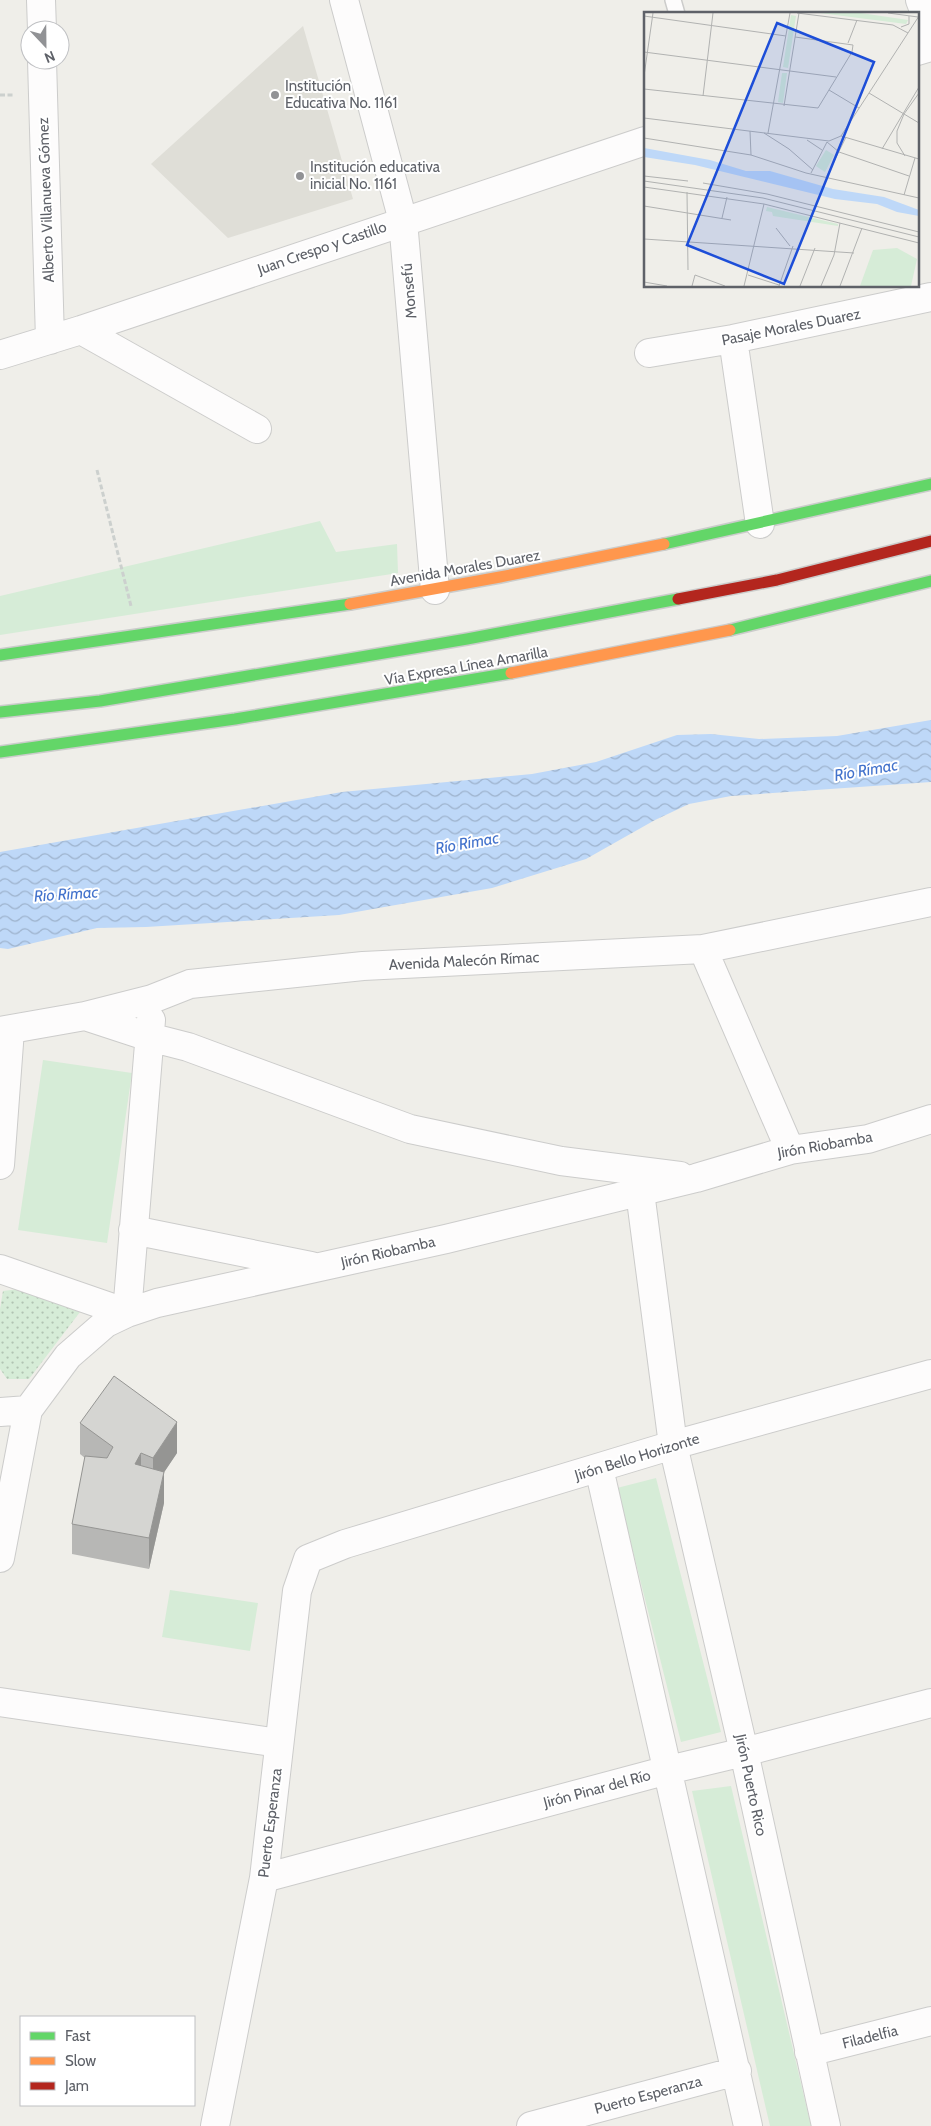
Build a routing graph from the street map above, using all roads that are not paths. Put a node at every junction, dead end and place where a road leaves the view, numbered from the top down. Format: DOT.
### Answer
graph roads {
  1 [pos="41,0"];
  2 [pos="344,0"];
  3 [pos="920,0"];
  4 [pos="42,20"];
  5 [pos="931,30"];
  6 [pos="931,47"];
  7 [pos="918,51"];
  8 [pos="42,70"];
  9 [pos="644,141"];
  10 [pos="403,221"];
  11 [pos="931,297"];
  12 [pos="81,330"];
  13 [pos="733,339"];
  14 [pos="50,340"];
  15 [pos="649,353"];
  16 [pos="0,355"];
  17 [pos="257,429"];
  18 [pos="931,484"];
  19 [pos="760,524"];
  20 [pos="931,541"];
  21 [pos="931,581"];
  22 [pos="435,590"];
  23 [pos="0,655"];
  24 [pos="0,712"];
  25 [pos="0,752"];
  26 [pos="931,902"];
  27 [pos="703,949"];
  28 [pos="152,999"];
  29 [pos="85,1016"];
  30 [pos="5,1031"];
  31 [pos="149,1037"];
  32 [pos="930,1120"];
  33 [pos="790,1150"];
  34 [pos="0,1165"];
  35 [pos="696,1178"];
  36 [pos="640,1192"];
  37 [pos="134,1230"];
  38 [pos="318,1268"];
  39 [pos="0,1269"];
  40 [pos="127,1313"];
  41 [pos="931,1374"];
  42 [pos="28,1410"];
  43 [pos="0,1412"];
  44 [pos="673,1445"];
  45 [pos="599,1468"];
  46 [pos="346,1544"];
  47 [pos="0,1558"];
  48 [pos="0,1702"];
  49 [pos="931,1703"];
  50 [pos="280,1743"];
  51 [pos="744,1752"];
  52 [pos="668,1770"];
  53 [pos="264,1878"];
  54 [pos="931,2021"];
  55 [pos="809,2052"];
  56 [pos="737,2071"];
  57 [pos="215,2126"];
  58 [pos="531,2126"];
  59 [pos="748,2126"];
  60 [pos="826,2126"];
  1 -- 4 [label="street"];
  2 -- 10 [label="street, Monsefú"];
  3 -- 5 [label="street"];
  6 -- 7 [label="street"];
  8 -- 14 [label="street, Alberto Villanueva Gómez"];
  9 -- 10 [label="street, Juan Crespo y Castillo"];
  10 -- 12 [label="street, Juan Crespo y Castillo"];
  10 -- 22 [label="street, Monsefú"];
  11 -- 13 [label="street, Pasaje Morales Duarez"];
  12 -- 14 [label="street, Juan Crespo y Castillo"];
  12 -- 17 [label="street"];
  13 -- 15 [label="street, Pasaje Morales Duarez"];
  13 -- 19 [label="street"];
  14 -- 16 [label="street, Juan Crespo y Castillo"];
  18 -- 19 [label="main road, Avenida Morales Duarez"];
  19 -- 22 [label="main road, Avenida Morales Duarez"];
  20 -- 24 [label="main road, Vía Expresa Línea Amarilla"];
  21 -- 25 [label="main road, Vía Expresa Línea Amarilla"];
  22 -- 23 [label="main road, Avenida Morales Duarez"];
  26 -- 27 [label="street, Avenida Malecón Rímac"];
  27 -- 28 [label="street, Avenida Malecón Rímac"];
  27 -- 33 [label="street"];
  28 -- 29 [label="street, Avenida Malecón Rímac"];
  28 -- 31 [label="street"];
  29 -- 30 [label="street, Avenida Malecón Rímac"];
  29 -- 31 [label="street"];
  30 -- 34 [label="street"];
  31 -- 35 [label="street"];
  31 -- 37 [label="street"];
  32 -- 33 [label="street, Jirón Riobamba"];
  33 -- 35 [label="street, Jirón Riobamba"];
  35 -- 36 [label="street, Jirón Riobamba"];
  36 -- 38 [label="street, Jirón Riobamba"];
  36 -- 44 [label="street, Jirón Puerto Rico"];
  37 -- 38 [label="street"];
  37 -- 40 [label="street"];
  38 -- 40 [label="street, Jirón Riobamba"];
  39 -- 40 [label="street"];
  40 -- 42 [label="street, Jirón Riobamba"];
  41 -- 44 [label="street, Jirón Bello Horizonte"];
  42 -- 43 [label="street"];
  42 -- 47 [label="street, Jirón Riobamba"];
  44 -- 45 [label="street, Jirón Bello Horizonte"];
  44 -- 51 [label="street, Jirón Puerto Rico"];
  45 -- 46 [label="street, Jirón Bello Horizonte"];
  45 -- 52 [label="street"];
  46 -- 50 [label="street, Puerto Esperanza"];
  48 -- 50 [label="street"];
  49 -- 51 [label="street, Jirón Pinar del Río"];
  50 -- 53 [label="street, Puerto Esperanza"];
  51 -- 52 [label="street, Jirón Pinar del Río"];
  51 -- 55 [label="street, Jirón Puerto Rico"];
  52 -- 53 [label="street, Jirón Pinar del Río"];
  52 -- 56 [label="street"];
  53 -- 57 [label="street, Puerto Esperanza"];
  54 -- 55 [label="street, Filadelfia"];
  55 -- 60 [label="street, Jirón Puerto Rico"];
  56 -- 58 [label="street, Puerto Esperanza"];
  56 -- 59 [label="street"];
}
